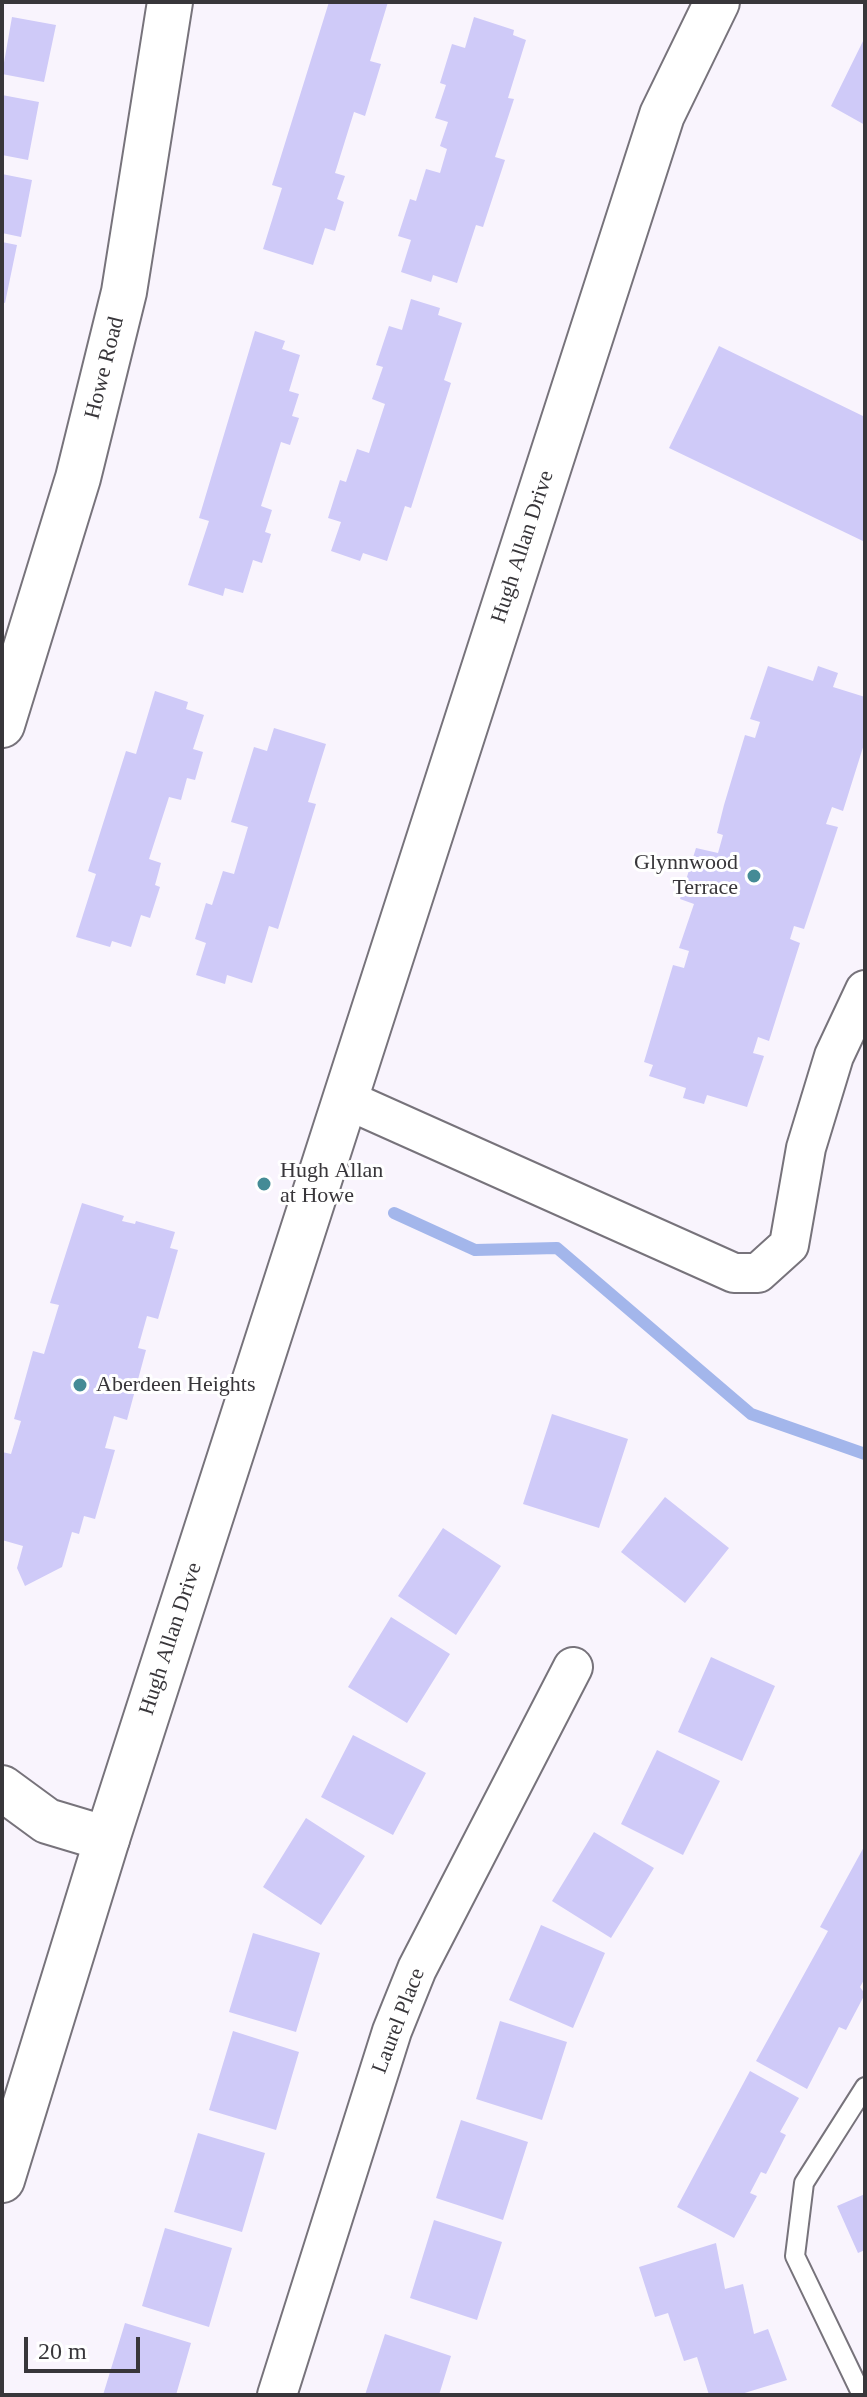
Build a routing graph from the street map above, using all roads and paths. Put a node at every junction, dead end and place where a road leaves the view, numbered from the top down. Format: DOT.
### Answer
graph roads {
  1 [pos="170,2"];
  2 [pos="717,2"];
  3 [pos="2,725"];
  4 [pos="865,990"];
  5 [pos="345,1099"];
  6 [pos="573,1667"];
  7 [pos="2,1788"];
  8 [pos="107,1839"];
  9 [pos="865,2087"];
  10 [pos="2,2180"];
  11 [pos="277,2395"];
  12 [pos="862,2395"];
  1 -- 3 [label="main road, Howe Road"];
  2 -- 5 [label="main road, Hugh Allan Drive"];
  4 -- 5 [label="street"];
  5 -- 8 [label="main road, Hugh Allan Drive"];
  6 -- 11 [label="street, Laurel Place"];
  7 -- 8 [label="main road"];
  8 -- 10 [label="main road, Hugh Allan Drive"];
  9 -- 12 [label="lane"];
}
